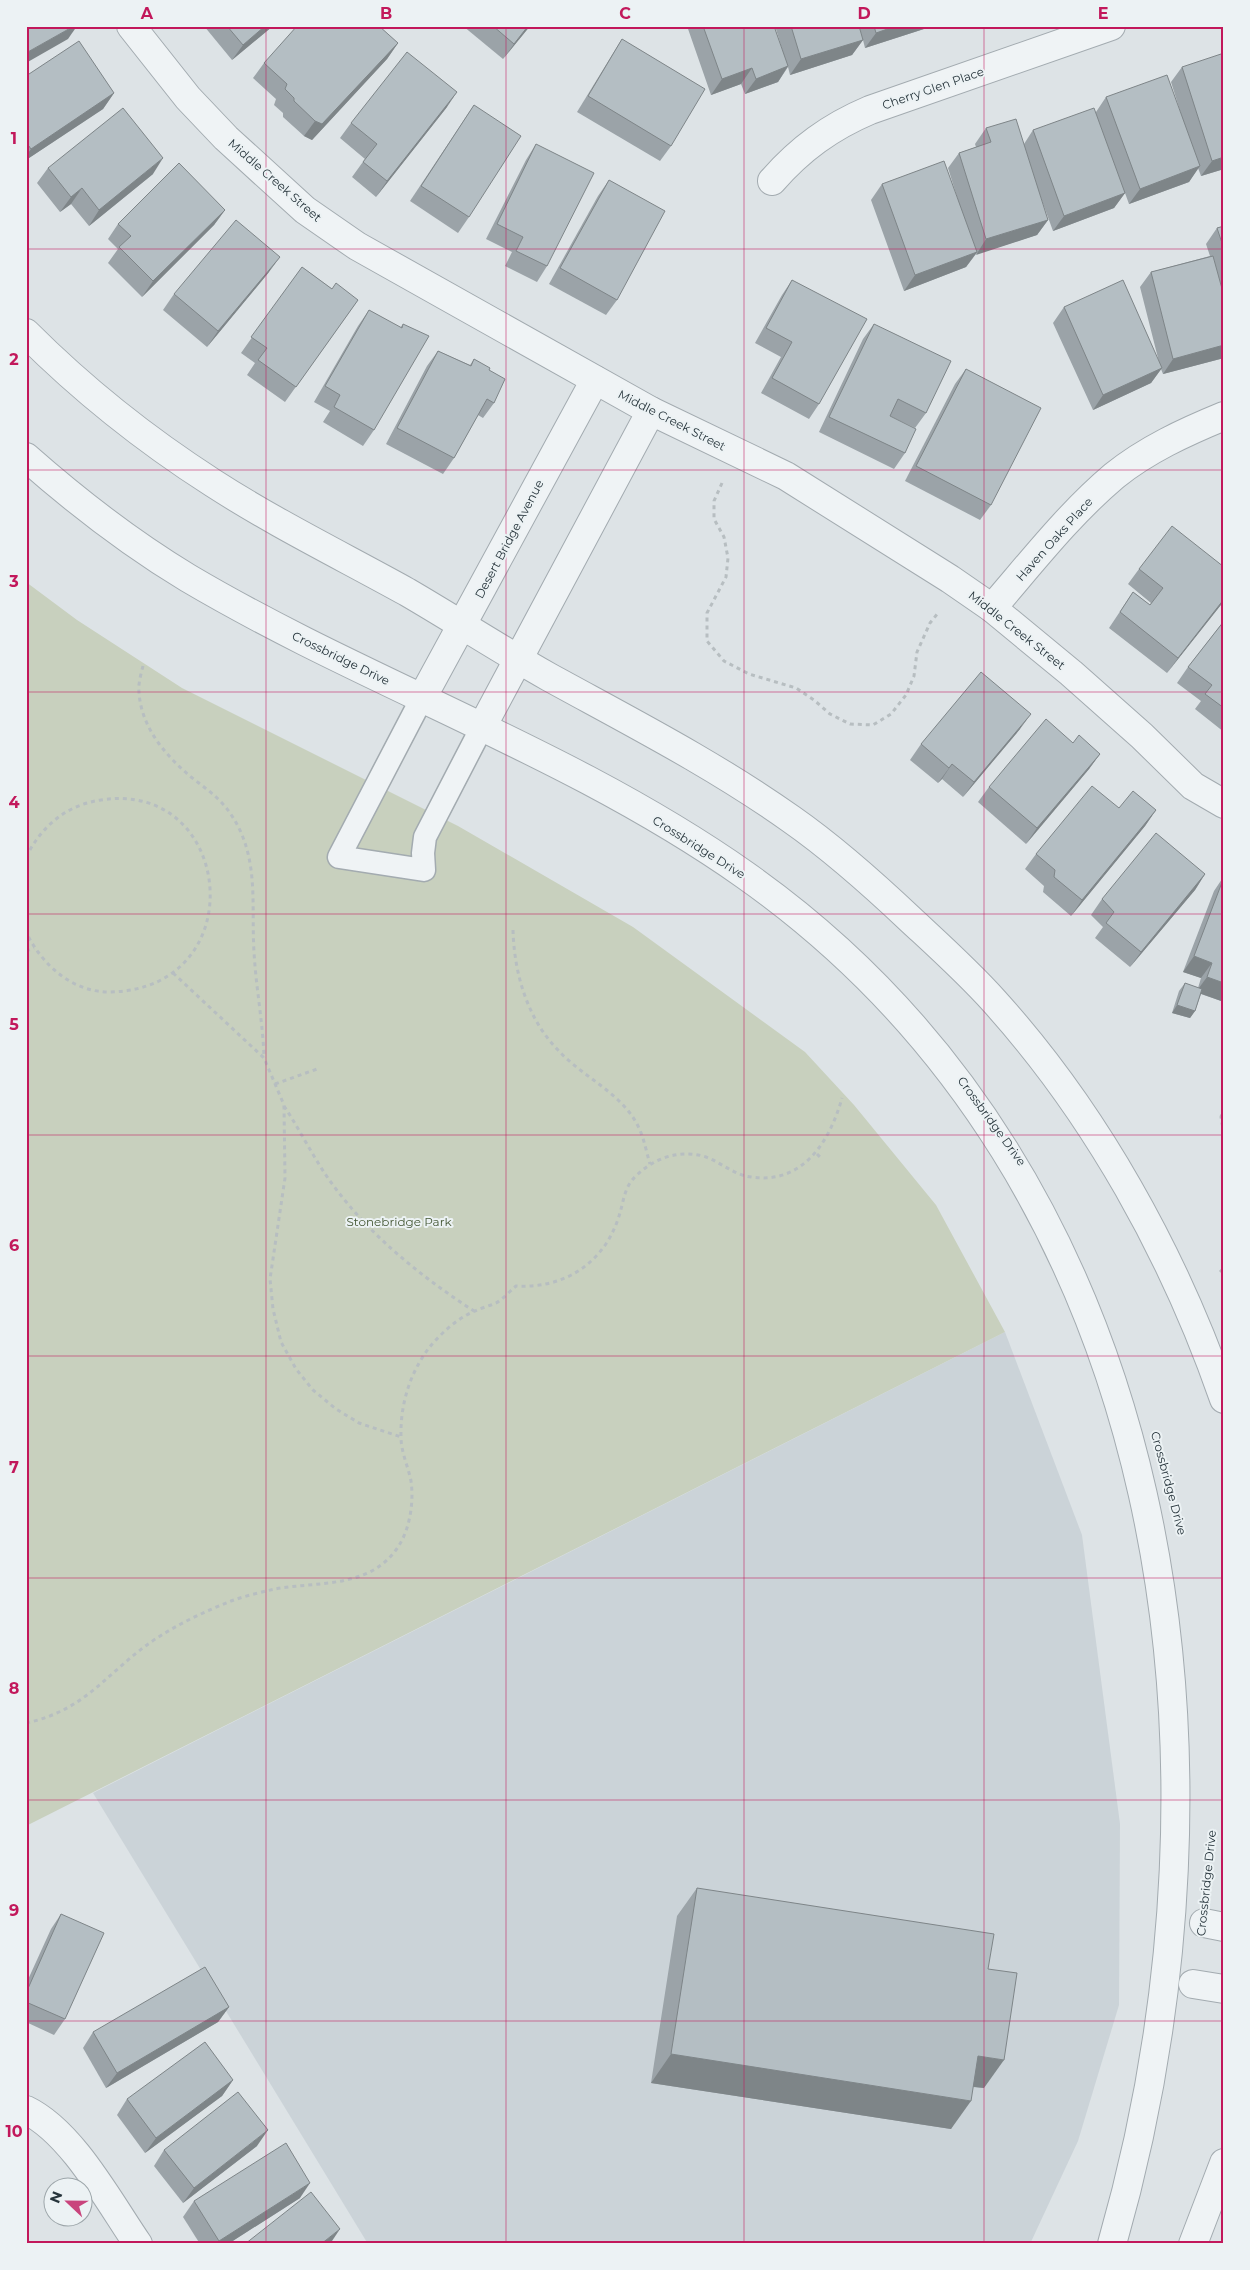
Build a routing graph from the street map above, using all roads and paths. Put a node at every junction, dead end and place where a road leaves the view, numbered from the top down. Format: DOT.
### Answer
graph roads {
  1 [pos="131,26"];
  2 [pos="1111,26"];
  3 [pos="772,181"];
  4 [pos="26,333"];
  5 [pos="595,380"];
  6 [pos="651,411"];
  7 [pos="1224,416"];
  8 [pos="26,457"];
  9 [pos="723,482"];
  10 [pos="992,608"];
  11 [pos="939,612"];
  12 [pos="462,625"];
  13 [pos="518,659"];
  14 [pos="143,666"];
  15 [pos="422,698"];
  16 [pos="482,727"];
  17 [pos="1224,804"];
  18 [pos="26,857"];
  19 [pos="513,930"];
  20 [pos="26,932"];
  21 [pos="34,948"];
  22 [pos="26,951"];
  23 [pos="173,973"];
  24 [pos="264,1058"];
  25 [pos="320,1068"];
  26 [pos="275,1084"];
  27 [pos="842,1098"];
  28 [pos="284,1105"];
  29 [pos="1224,1107"];
  30 [pos="1224,1134"];
  31 [pos="817,1154"];
  32 [pos="821,1158"];
  33 [pos="650,1164"];
  34 [pos="1224,1268"];
  35 [pos="1220,1272"];
  36 [pos="474,1311"];
  37 [pos="1123,1345"];
  38 [pos="1224,1399"];
  39 [pos="401,1438"];
  40 [pos="26,1723"];
  41 [pos="1204,1940"];
  42 [pos="1224,1989"];
  43 [pos="1187,2012"];
  44 [pos="1181,2040"];
  45 [pos="26,2110"];
  46 [pos="1224,2163"];
  47 [pos="138,2244"];
  48 [pos="1112,2244"];
  49 [pos="1193,2244"];
  1 -- 5 [label="street, Middle Creek Street"];
  2 -- 3 [label="street, Cherry Glen Place"];
  4 -- 12 [label="street"];
  5 -- 6 [label="street, Middle Creek Street"];
  5 -- 12 [label="street, Desert Bridge Avenue"];
  6 -- 10 [label="street, Middle Creek Street"];
  6 -- 13 [label="street"];
  7 -- 10 [label="street, Haven Oaks Place"];
  8 -- 15 [label="street, Crossbridge Drive"];
  9 -- 11 [label="path"];
  10 -- 17 [label="street, Middle Creek Street"];
  12 -- 13 [label="street"];
  12 -- 15 [label="street, Desert Bridge Avenue"];
  13 -- 16 [label="street"];
  13 -- 38 [label="street"];
  14 -- 24 [label="path"];
  15 -- 16 [label="street, Crossbridge Drive"];
  15 -- 16 [label="lane"];
  16 -- 37 [label="street, Crossbridge Drive"];
  18 -- 23 [label="path"];
  19 -- 33 [label="path"];
  20 -- 21 [label="path"];
  21 -- 22 [label="path"];
  21 -- 23 [label="path"];
  23 -- 24 [label="path"];
  24 -- 26 [label="path"];
  25 -- 26 [label="path"];
  26 -- 28 [label="path"];
  27 -- 31 [label="path"];
  28 -- 36 [label="path"];
  28 -- 39 [label="path"];
  29 -- 30 [label="path"];
  31 -- 32 [label="path"];
  31 -- 33 [label="path"];
  33 -- 36 [label="path"];
  34 -- 35 [label="path"];
  36 -- 39 [label="path"];
  39 -- 40 [label="path"];
  41 -- 42 [label="street"];
  41 -- 43 [label="street"];
  44 -- 48 [label="street"];
  45 -- 47 [label="street"];
  46 -- 49 [label="street"];
}
